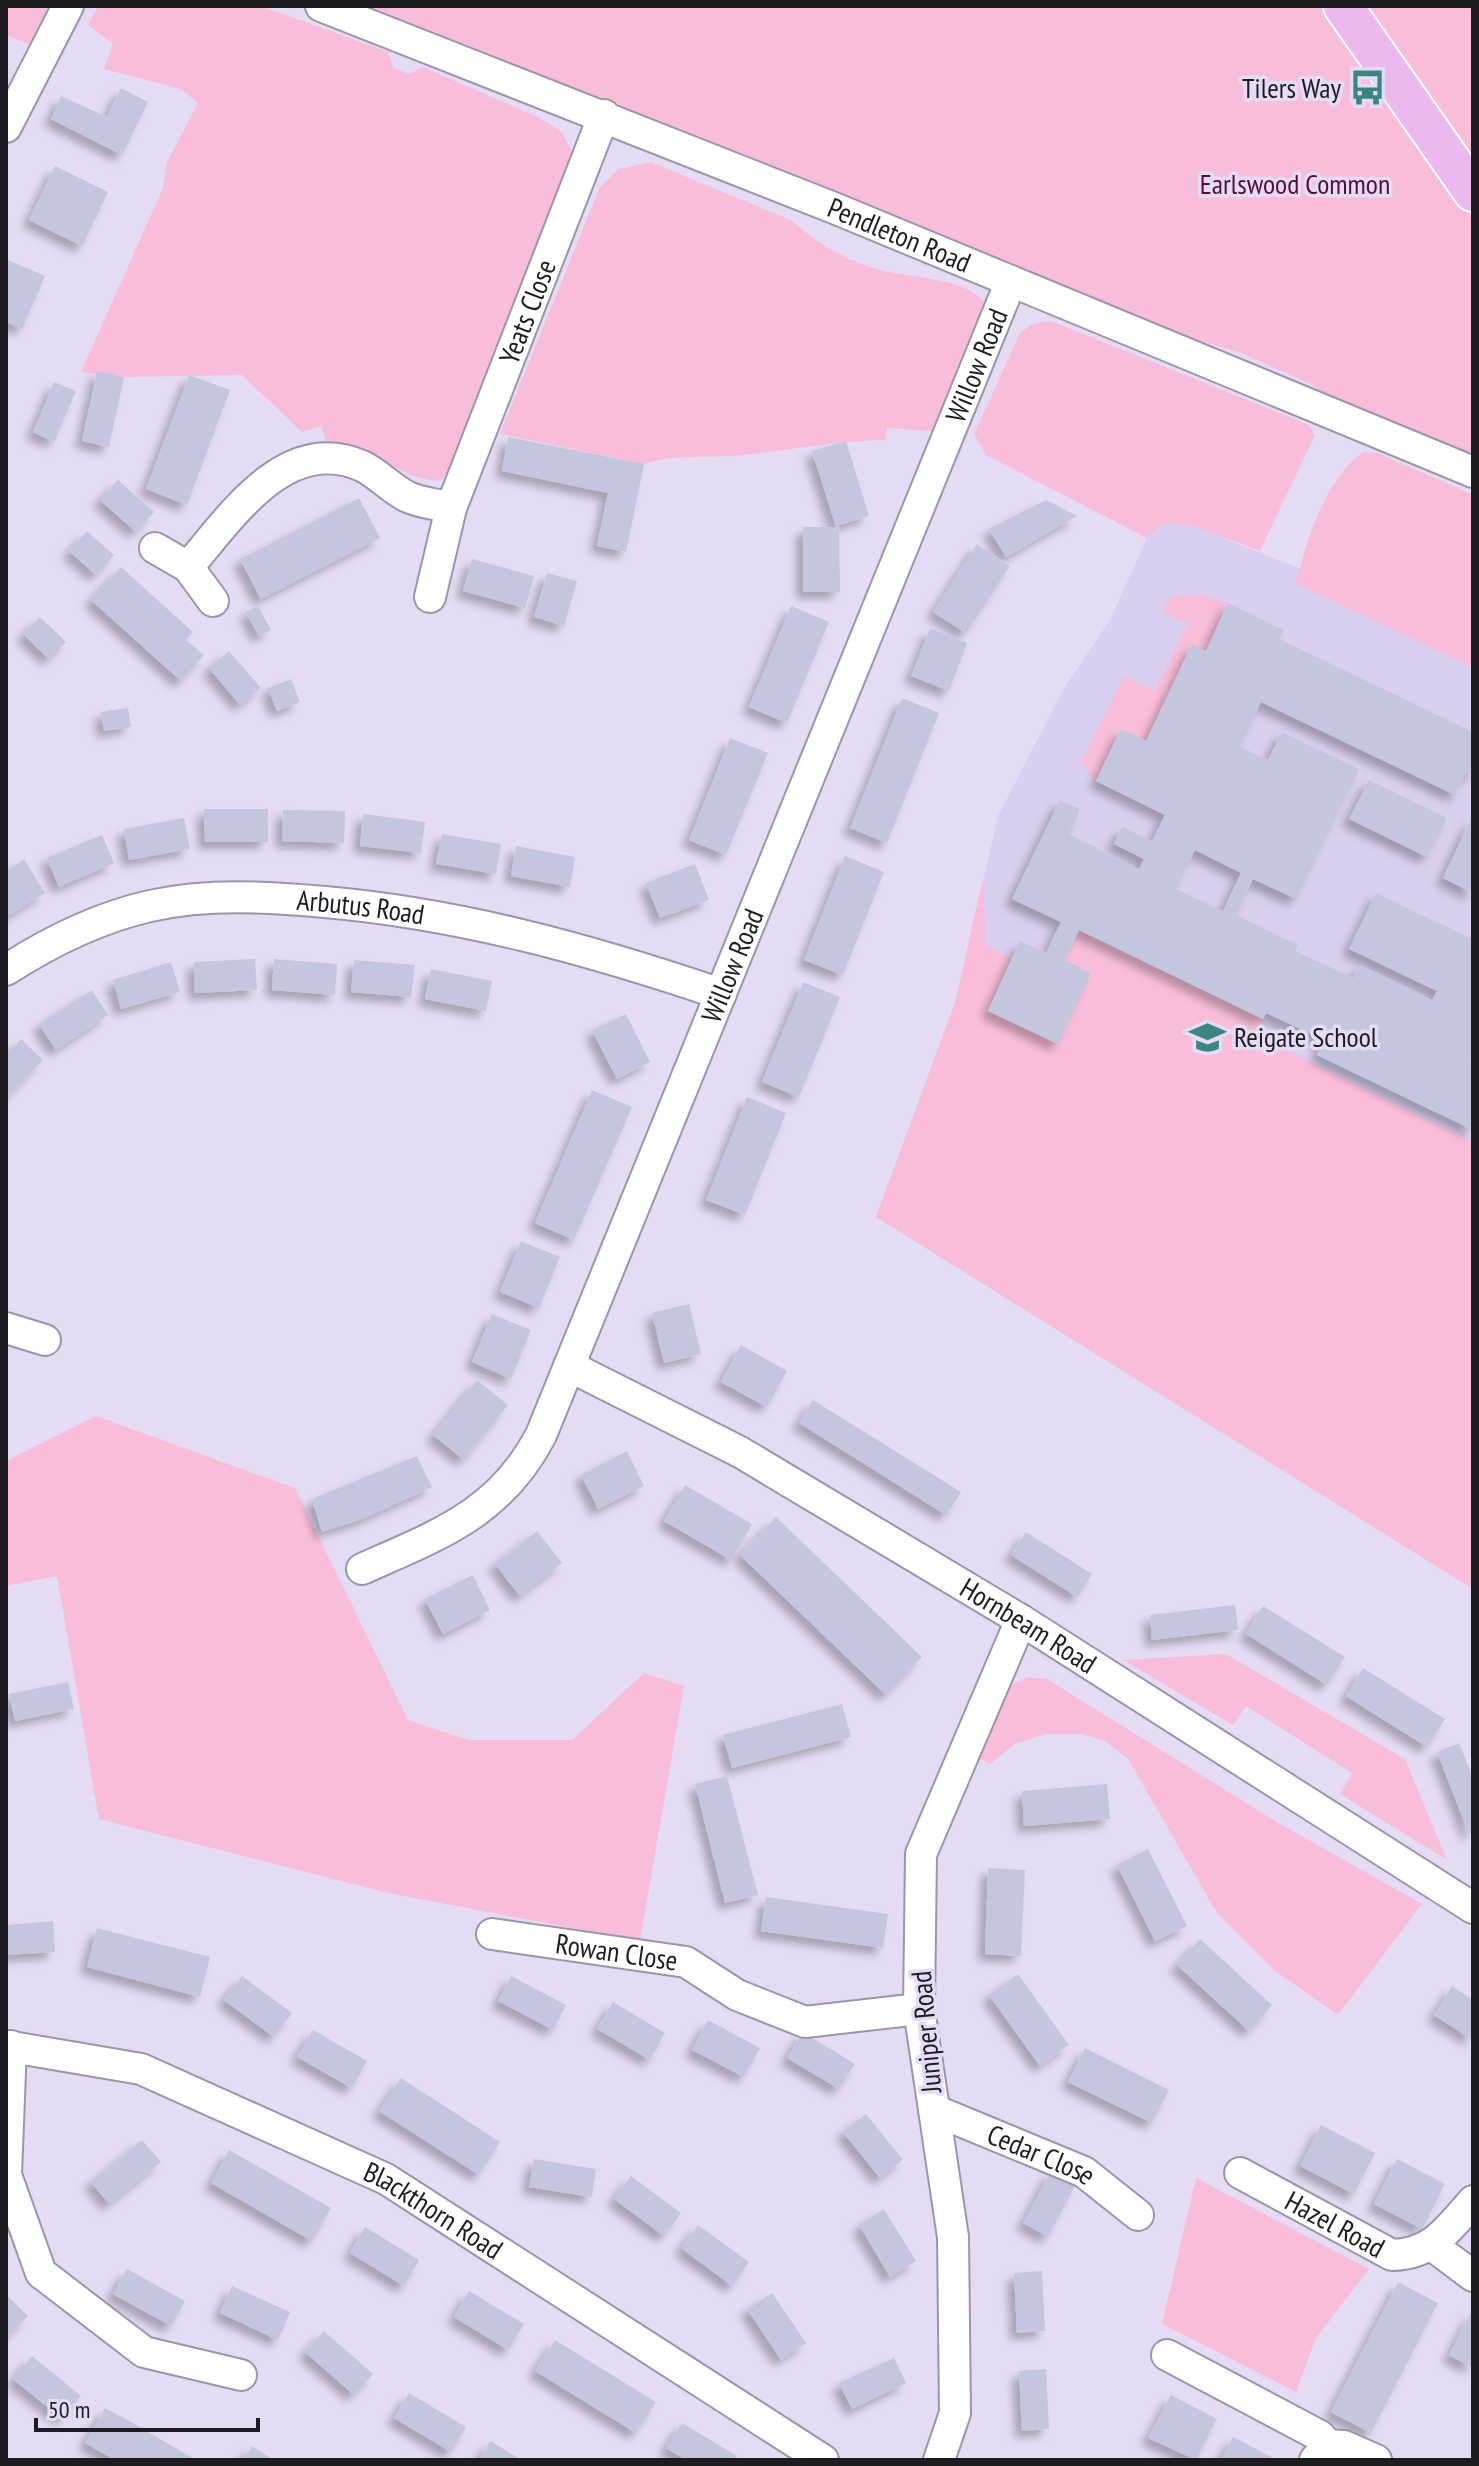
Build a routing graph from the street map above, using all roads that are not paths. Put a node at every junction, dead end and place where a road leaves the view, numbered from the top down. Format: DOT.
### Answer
graph roads {
  1 [pos="68,6"];
  2 [pos="321,6"];
  3 [pos="1343,6"];
  4 [pos="604,115"];
  5 [pos="6,127"];
  6 [pos="1473,192"];
  7 [pos="1011,281"];
  8 [pos="1473,472"];
  9 [pos="451,508"];
  10 [pos="155,548"];
  11 [pos="188,567"];
  12 [pos="430,597"];
  13 [pos="213,601"];
  14 [pos="6,970"];
  15 [pos="721,994"];
  16 [pos="6,1328"];
  17 [pos="45,1340"];
  18 [pos="569,1366"];
  19 [pos="362,1569"];
  20 [pos="1021,1620"];
  21 [pos="1473,1908"];
  22 [pos="492,1934"];
  23 [pos="919,2009"];
  24 [pos="8,2046"];
  25 [pos="934,2110"];
  26 [pos="1240,2173"];
  27 [pos="1473,2201"];
  28 [pos="1138,2215"];
  29 [pos="1433,2246"];
  30 [pos="1473,2276"];
  31 [pos="1167,2355"];
  32 [pos="241,2375"];
  33 [pos="1321,2452"];
  34 [pos="823,2460"];
  35 [pos="939,2460"];
  36 [pos="1376,2460"];
  1 -- 5 [label="street"];
  2 -- 4 [label="street, Pendleton Road"];
  3 -- 6 [label="main road"];
  4 -- 7 [label="street, Pendleton Road"];
  4 -- 9 [label="street, Yeats Close"];
  7 -- 8 [label="street, Pendleton Road"];
  7 -- 15 [label="street, Willow Road"];
  9 -- 11 [label="street"];
  9 -- 12 [label="street, Yeats Close"];
  10 -- 11 [label="street"];
  11 -- 13 [label="street"];
  14 -- 15 [label="street, Arbutus Road"];
  15 -- 18 [label="street, Willow Road"];
  16 -- 17 [label="street"];
  18 -- 19 [label="street, Willow Road"];
  18 -- 20 [label="street, Hornbeam Road"];
  20 -- 21 [label="street, Hornbeam Road"];
  20 -- 23 [label="street, Juniper Road"];
  22 -- 23 [label="street, Rowan Close"];
  23 -- 25 [label="street, Juniper Road"];
  24 -- 32 [label="street"];
  24 -- 34 [label="street, Blackthorn Road"];
  25 -- 28 [label="street, Cedar Close"];
  25 -- 35 [label="street, Juniper Road"];
  26 -- 29 [label="street, Hazel Road"];
  27 -- 29 [label="street"];
  29 -- 30 [label="street"];
  31 -- 33 [label="street"];
  33 -- 36 [label="street"];
}
